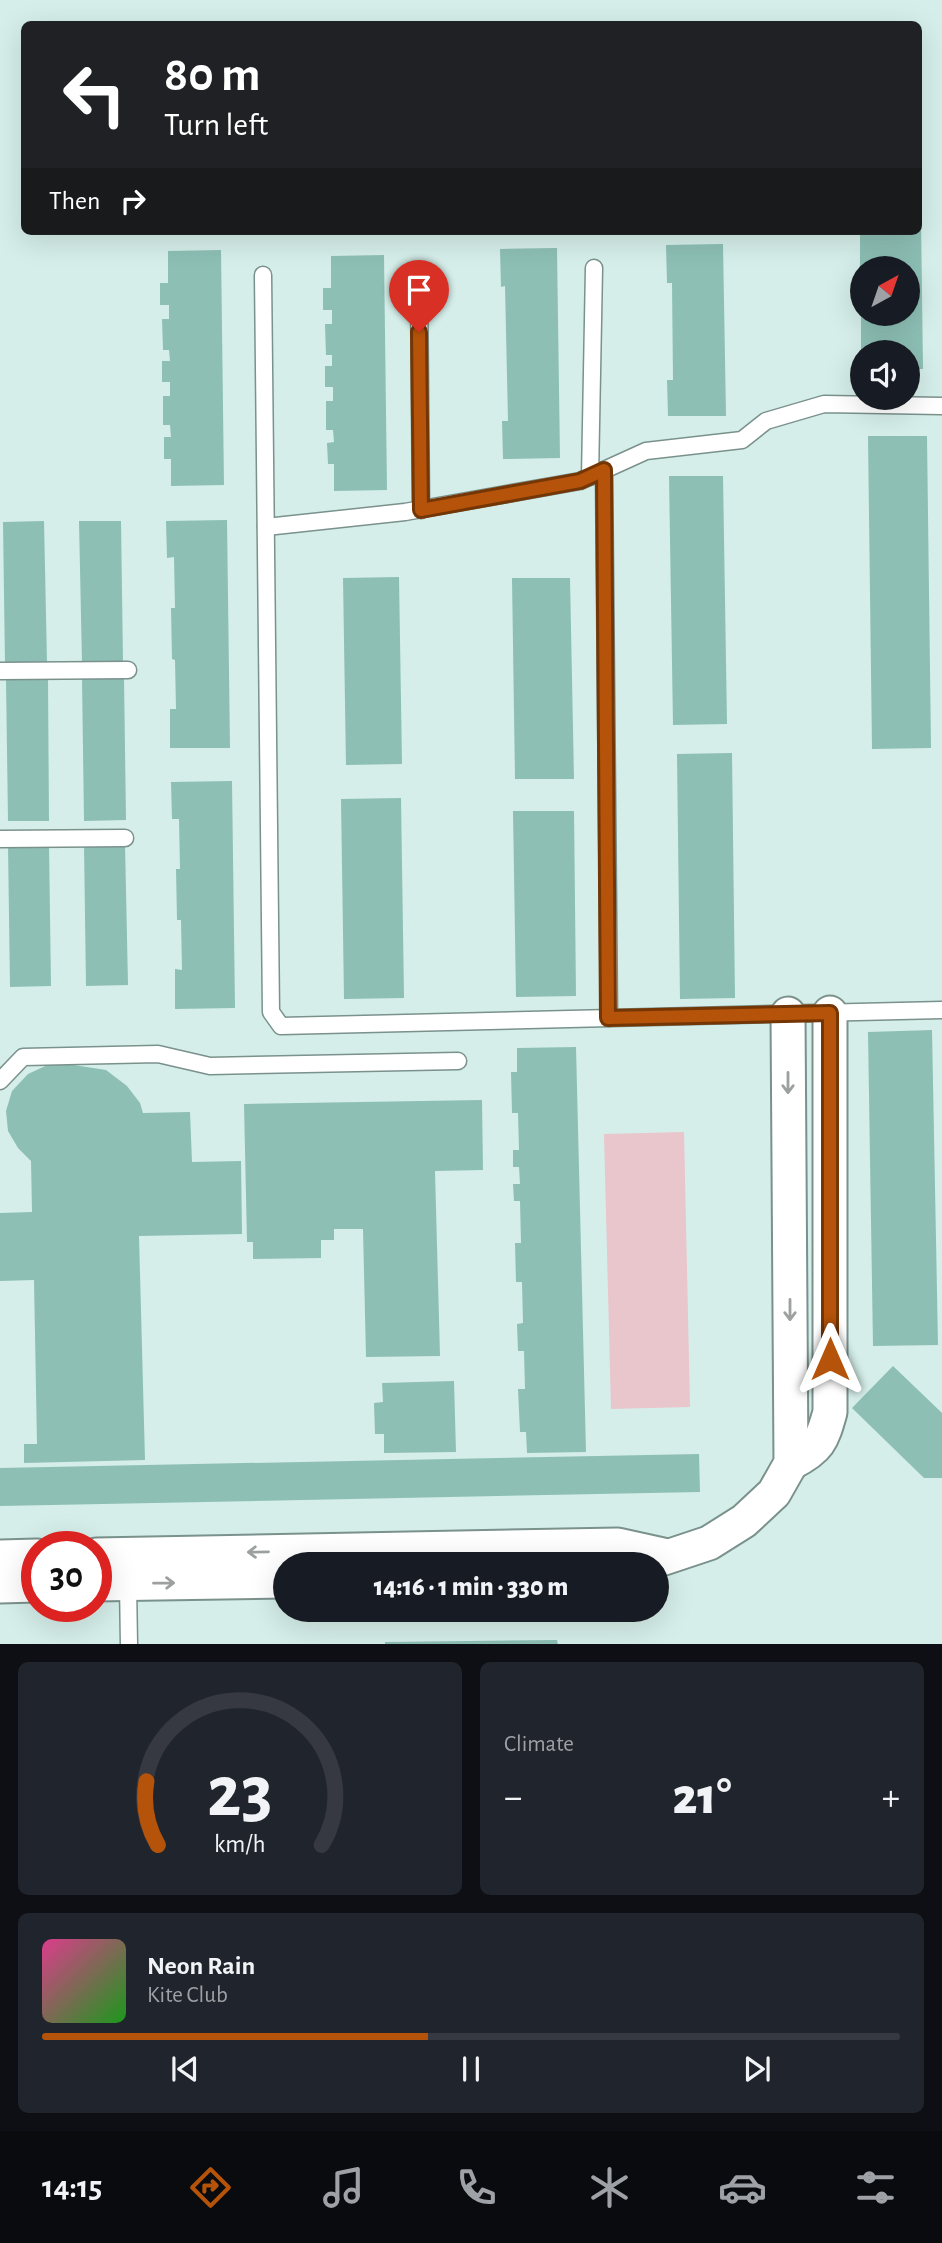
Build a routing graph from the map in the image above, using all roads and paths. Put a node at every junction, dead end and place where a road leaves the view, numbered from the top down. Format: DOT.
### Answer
graph roads {
  1 [pos="594,268"];
  2 [pos="263,275"];
  3 [pos="419,282"];
  4 [pos="942,406"];
  5 [pos="597,474"];
  6 [pos="421,510"];
  7 [pos="266,527"];
  8 [pos="128,670"];
  9 [pos="0,671"];
  10 [pos="125,838"];
  11 [pos="0,839"];
  12 [pos="942,1010"];
  13 [pos="830,1013"];
  14 [pos="788,1014"];
  15 [pos="608,1018"];
  16 [pos="458,1061"];
  17 [pos="0,1081"];
  18 [pos="792,1463"];
  19 [pos="636,1552"];
  20 [pos="112,1555"];
  21 [pos="21,1556"];
  22 [pos="669,1556"];
  23 [pos="0,1557"];
  24 [pos="273,1581"];
  25 [pos="112,1584"];
  26 [pos="21,1585"];
  27 [pos="0,1586"];
  28 [pos="129,1644"];
  1 -- 5 [label="lane"];
  2 -- 7 [label="lane"];
  3 -- 6 [label="lane"];
  4 -- 5 [label="lane"];
  5 -- 6 [label="lane"];
  5 -- 15 [label="lane"];
  6 -- 7 [label="lane"];
  7 -- 15 [label="lane"];
  8 -- 9 [label="lane"];
  10 -- 11 [label="lane"];
  12 -- 13 [label="lane"];
  13 -- 14 [label="lane"];
  13 -- 18 [label="street"];
  14 -- 15 [label="lane"];
  14 -- 18 [label="street, one-way"];
  16 -- 17 [label="lane"];
  18 -- 22 [label="street"];
  19 -- 20 [label="street, one-way"];
  21 -- 23 [label="street"];
  25 -- 24 [label="street, one-way"];
  25 -- 28 [label="lane"];
  26 -- 27 [label="street"];
}
